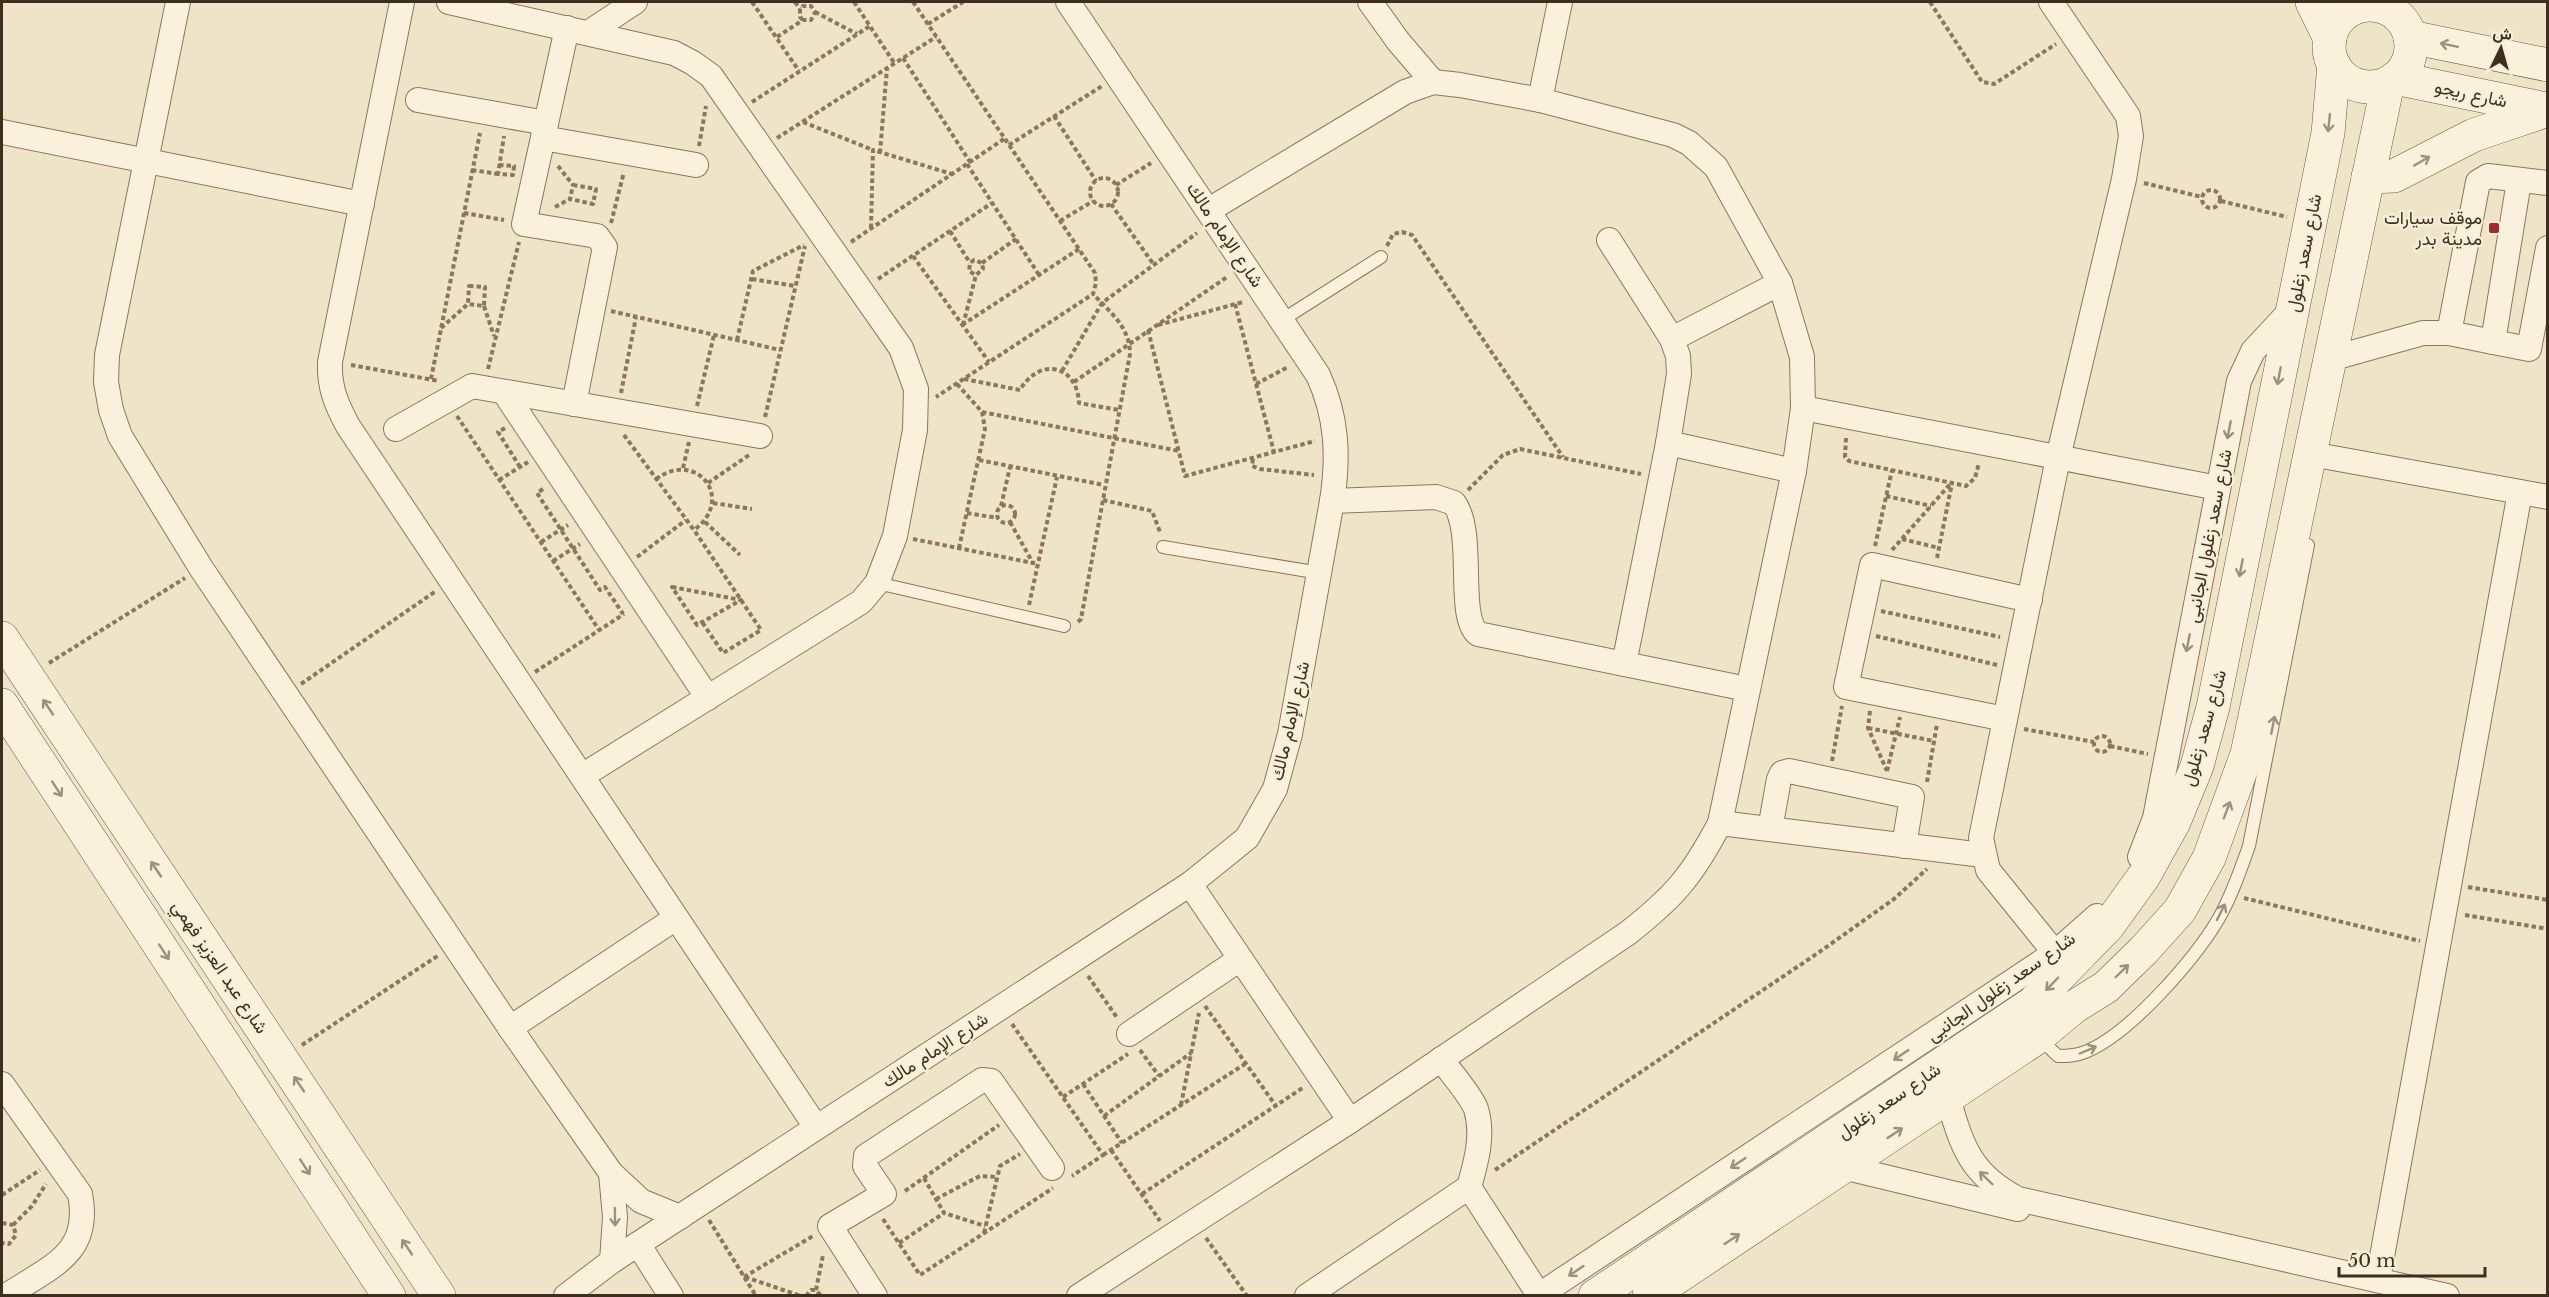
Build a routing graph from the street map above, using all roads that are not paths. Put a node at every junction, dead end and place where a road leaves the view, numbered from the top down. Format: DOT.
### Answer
graph roads {
  1 [pos="178,2"];
  2 [pos="402,2"];
  3 [pos="449,2"];
  4 [pos="634,2"];
  5 [pos="1068,2"];
  6 [pos="1370,2"];
  7 [pos="1560,2"];
  8 [pos="2051,2"];
  9 [pos="2312,2"];
  10 [pos="2377,4"];
  11 [pos="577,31"];
  12 [pos="2410,37"];
  13 [pos="2332,52"];
  14 [pos="2485,53"];
  15 [pos="2547,65"];
  16 [pos="2391,81"];
  17 [pos="1433,82"];
  18 [pos="2477,95"];
  19 [pos="418,100"];
  20 [pos="1540,100"];
  21 [pos="2547,110"];
  22 [pos="544,130"];
  23 [pos="2,132"];
  24 [pos="146,160"];
  25 [pos="696,165"];
  26 [pos="2368,177"];
  27 [pos="2520,181"];
  28 [pos="2547,183"];
  29 [pos="362,204"];
  30 [pos="1212,215"];
  31 [pos="1609,240"];
  32 [pos="2547,248"];
  33 [pos="1381,257"];
  34 [pos="1780,284"];
  35 [pos="2293,308"];
  36 [pos="1282,320"];
  37 [pos="2448,333"];
  38 [pos="1672,339"];
  39 [pos="2493,342"];
  40 [pos="2330,358"];
  41 [pos="486,389"];
  42 [pos="574,404"];
  43 [pos="1803,408"];
  44 [pos="396,429"];
  45 [pos="760,436"];
  46 [pos="1668,443"];
  47 [pos="2058,458"];
  48 [pos="2319,459"];
  49 [pos="1794,471"];
  50 [pos="2218,488"];
  51 [pos="2520,492"];
  52 [pos="2547,497"];
  53 [pos="1332,501"];
  54 [pos="2311,526"];
  55 [pos="1163,547"];
  56 [pos="1320,573"];
  57 [pos="877,583"];
  58 [pos="2030,600"];
  59 [pos="1064,626"];
  60 [pos="2,638"];
  61 [pos="1624,664"];
  62 [pos="1747,689"];
  63 [pos="708,698"];
  64 [pos="2,705"];
  65 [pos="2004,723"];
  66 [pos="582,776"];
  67 [pos="1720,823"];
  68 [pos="1770,829"];
  69 [pos="1904,846"];
  70 [pos="1983,855"];
  71 [pos="1190,884"];
  72 [pos="676,918"];
  73 [pos="2055,953"];
  74 [pos="1240,959"];
  75 [pos="510,1028"];
  76 [pos="2038,1037"];
  77 [pos="1134,1041"];
  78 [pos="1441,1059"];
  79 [pos="2,1084"];
  80 [pos="1948,1098"];
  81 [pos="1350,1121"];
  82 [pos="816,1128"];
  83 [pos="1843,1167"];
  84 [pos="611,1173"];
  85 [pos="1061,1176"];
  86 [pos="1469,1188"];
  87 [pos="689,1210"];
  88 [pos="638,1244"];
  89 [pos="1696,1246"];
  90 [pos="612,1261"];
  91 [pos="2381,1287"];
  92 [pos="1539,1295"];
  93 [pos="6,1296"];
  94 [pos="389,1296"];
  95 [pos="439,1296"];
  96 [pos="566,1296"];
  97 [pos="671,1296"];
  98 [pos="875,1296"];
  99 [pos="1079,1296"];
  100 [pos="1307,1296"];
  101 [pos="1595,1296"];
  102 [pos="1649,1296"];
  103 [pos="2447,1296"];
  1 -- 24 [label="street"];
  2 -- 29 [label="street"];
  3 -- 11 [label="street"];
  4 -- 11 [label="street"];
  5 -- 30 [label="street, شارع الإمام مالك"];
  6 -- 17 [label="street"];
  7 -- 20 [label="street"];
  8 -- 47 [label="street"];
  9 -- 13 [label="main road"];
  10 -- 12 [label="main road"];
  10 -- 13 [label="main road"];
  11 -- 22 [label="street"];
  11 -- 57 [label="street"];
  14 -- 12 [label="main road, one-way"];
  12 -- 16 [label="main road"];
  13 -- 16 [label="main road"];
  13 -- 35 [label="main road, شارع سعد زغلول, one-way"];
  14 -- 15 [label="main road"];
  14 -- 18 [label="main road"];
  16 -- 18 [label="main road, شارع ريجو"];
  16 -- 26 [label="main road, شارع سعد زغلول"];
  17 -- 20 [label="street"];
  17 -- 30 [label="street"];
  18 -- 21 [label="main road, شارع ريجو"];
  19 -- 22 [label="street"];
  20 -- 34 [label="street"];
  26 -- 21 [label="main road, one-way"];
  22 -- 25 [label="street"];
  22 -- 42 [label="street"];
  23 -- 24 [label="street"];
  24 -- 29 [label="street"];
  24 -- 75 [label="street"];
  26 -- 40 [label="main road, شارع سعد زغلول"];
  27 -- 28 [label="street"];
  27 -- 37 [label="street"];
  27 -- 39 [label="street"];
  29 -- 66 [label="street"];
  30 -- 36 [label="street, شارع الإمام مالك"];
  31 -- 38 [label="street"];
  32 -- 39 [label="street"];
  33 -- 36 [label="lane"];
  34 -- 38 [label="street"];
  34 -- 43 [label="street"];
  35 -- 50 [label="street, شارع سعد زغلول الجانبى, one-way"];
  35 -- 89 [label="main road, شارع سعد زغلول, one-way"];
  36 -- 53 [label="street, شارع الإمام مالك"];
  37 -- 39 [label="street"];
  37 -- 40 [label="street"];
  38 -- 46 [label="street"];
  40 -- 48 [label="main road, شارع سعد زغلول"];
  41 -- 42 [label="street"];
  41 -- 44 [label="street"];
  41 -- 63 [label="street"];
  42 -- 45 [label="street"];
  43 -- 47 [label="street"];
  43 -- 49 [label="street"];
  46 -- 49 [label="street"];
  46 -- 61 [label="street"];
  47 -- 50 [label="street"];
  47 -- 58 [label="street"];
  48 -- 51 [label="street"];
  76 -- 48 [label="main road, شارع سعد زغلول, one-way"];
  49 -- 62 [label="street"];
  50 -- 73 [label="street, شارع سعد زغلول الجانبى, one-way"];
  51 -- 52 [label="street"];
  51 -- 91 [label="street"];
  53 -- 56 [label="street, شارع الإمام مالك"];
  53 -- 61 [label="street"];
  76 -- 54 [label="lane, one-way"];
  55 -- 56 [label="lane"];
  56 -- 71 [label="street, شارع الإمام مالك"];
  57 -- 59 [label="lane"];
  57 -- 63 [label="street"];
  58 -- 65 [label="street"];
  58 -- 65 [label="street"];
  95 -- 60 [label="main road, شارع عبد العزيز فهمي, one-way"];
  61 -- 62 [label="street"];
  62 -- 67 [label="street"];
  63 -- 66 [label="street"];
  64 -- 94 [label="main road, شارع عبد العزيز فهمي, one-way"];
  65 -- 70 [label="street"];
  66 -- 72 [label="street"];
  67 -- 68 [label="street"];
  67 -- 78 [label="street"];
  68 -- 69 [label="street"];
  68 -- 69 [label="street"];
  69 -- 70 [label="street"];
  70 -- 73 [label="street"];
  71 -- 74 [label="street"];
  71 -- 82 [label="street, شارع الإمام مالك"];
  72 -- 75 [label="street"];
  72 -- 82 [label="street"];
  73 -- 92 [label="street, شارع سعد زغلول الجانبى, one-way"];
  74 -- 77 [label="street"];
  74 -- 81 [label="street"];
  75 -- 84 [label="street"];
  76 -- 80 [label="main road, شارع سعد زغلول"];
  78 -- 81 [label="street"];
  78 -- 86 [label="street"];
  79 -- 93 [label="street"];
  83 -- 80 [label="main road, شارع سعد زغلول, one-way"];
  91 -- 80 [label="street, one-way"];
  81 -- 99 [label="street"];
  82 -- 87 [label="street, شارع الإمام مالك"];
  89 -- 83 [label="main road, شارع سعد زغلول, one-way"];
  83 -- 91 [label="street"];
  84 -- 87 [label="street"];
  84 -- 90 [label="street, one-way"];
  85 -- 98 [label="street"];
  86 -- 92 [label="street"];
  86 -- 100 [label="street"];
  87 -- 88 [label="street, شارع الإمام مالك"];
  88 -- 90 [label="street, شارع الإمام مالك"];
  88 -- 97 [label="street"];
  89 -- 101 [label="main road, شارع سعد زغلول"];
  89 -- 102 [label="main road, شارع سعد زغلول"];
  90 -- 96 [label="street, شارع الإمام مالك"];
  91 -- 103 [label="street"];
}
